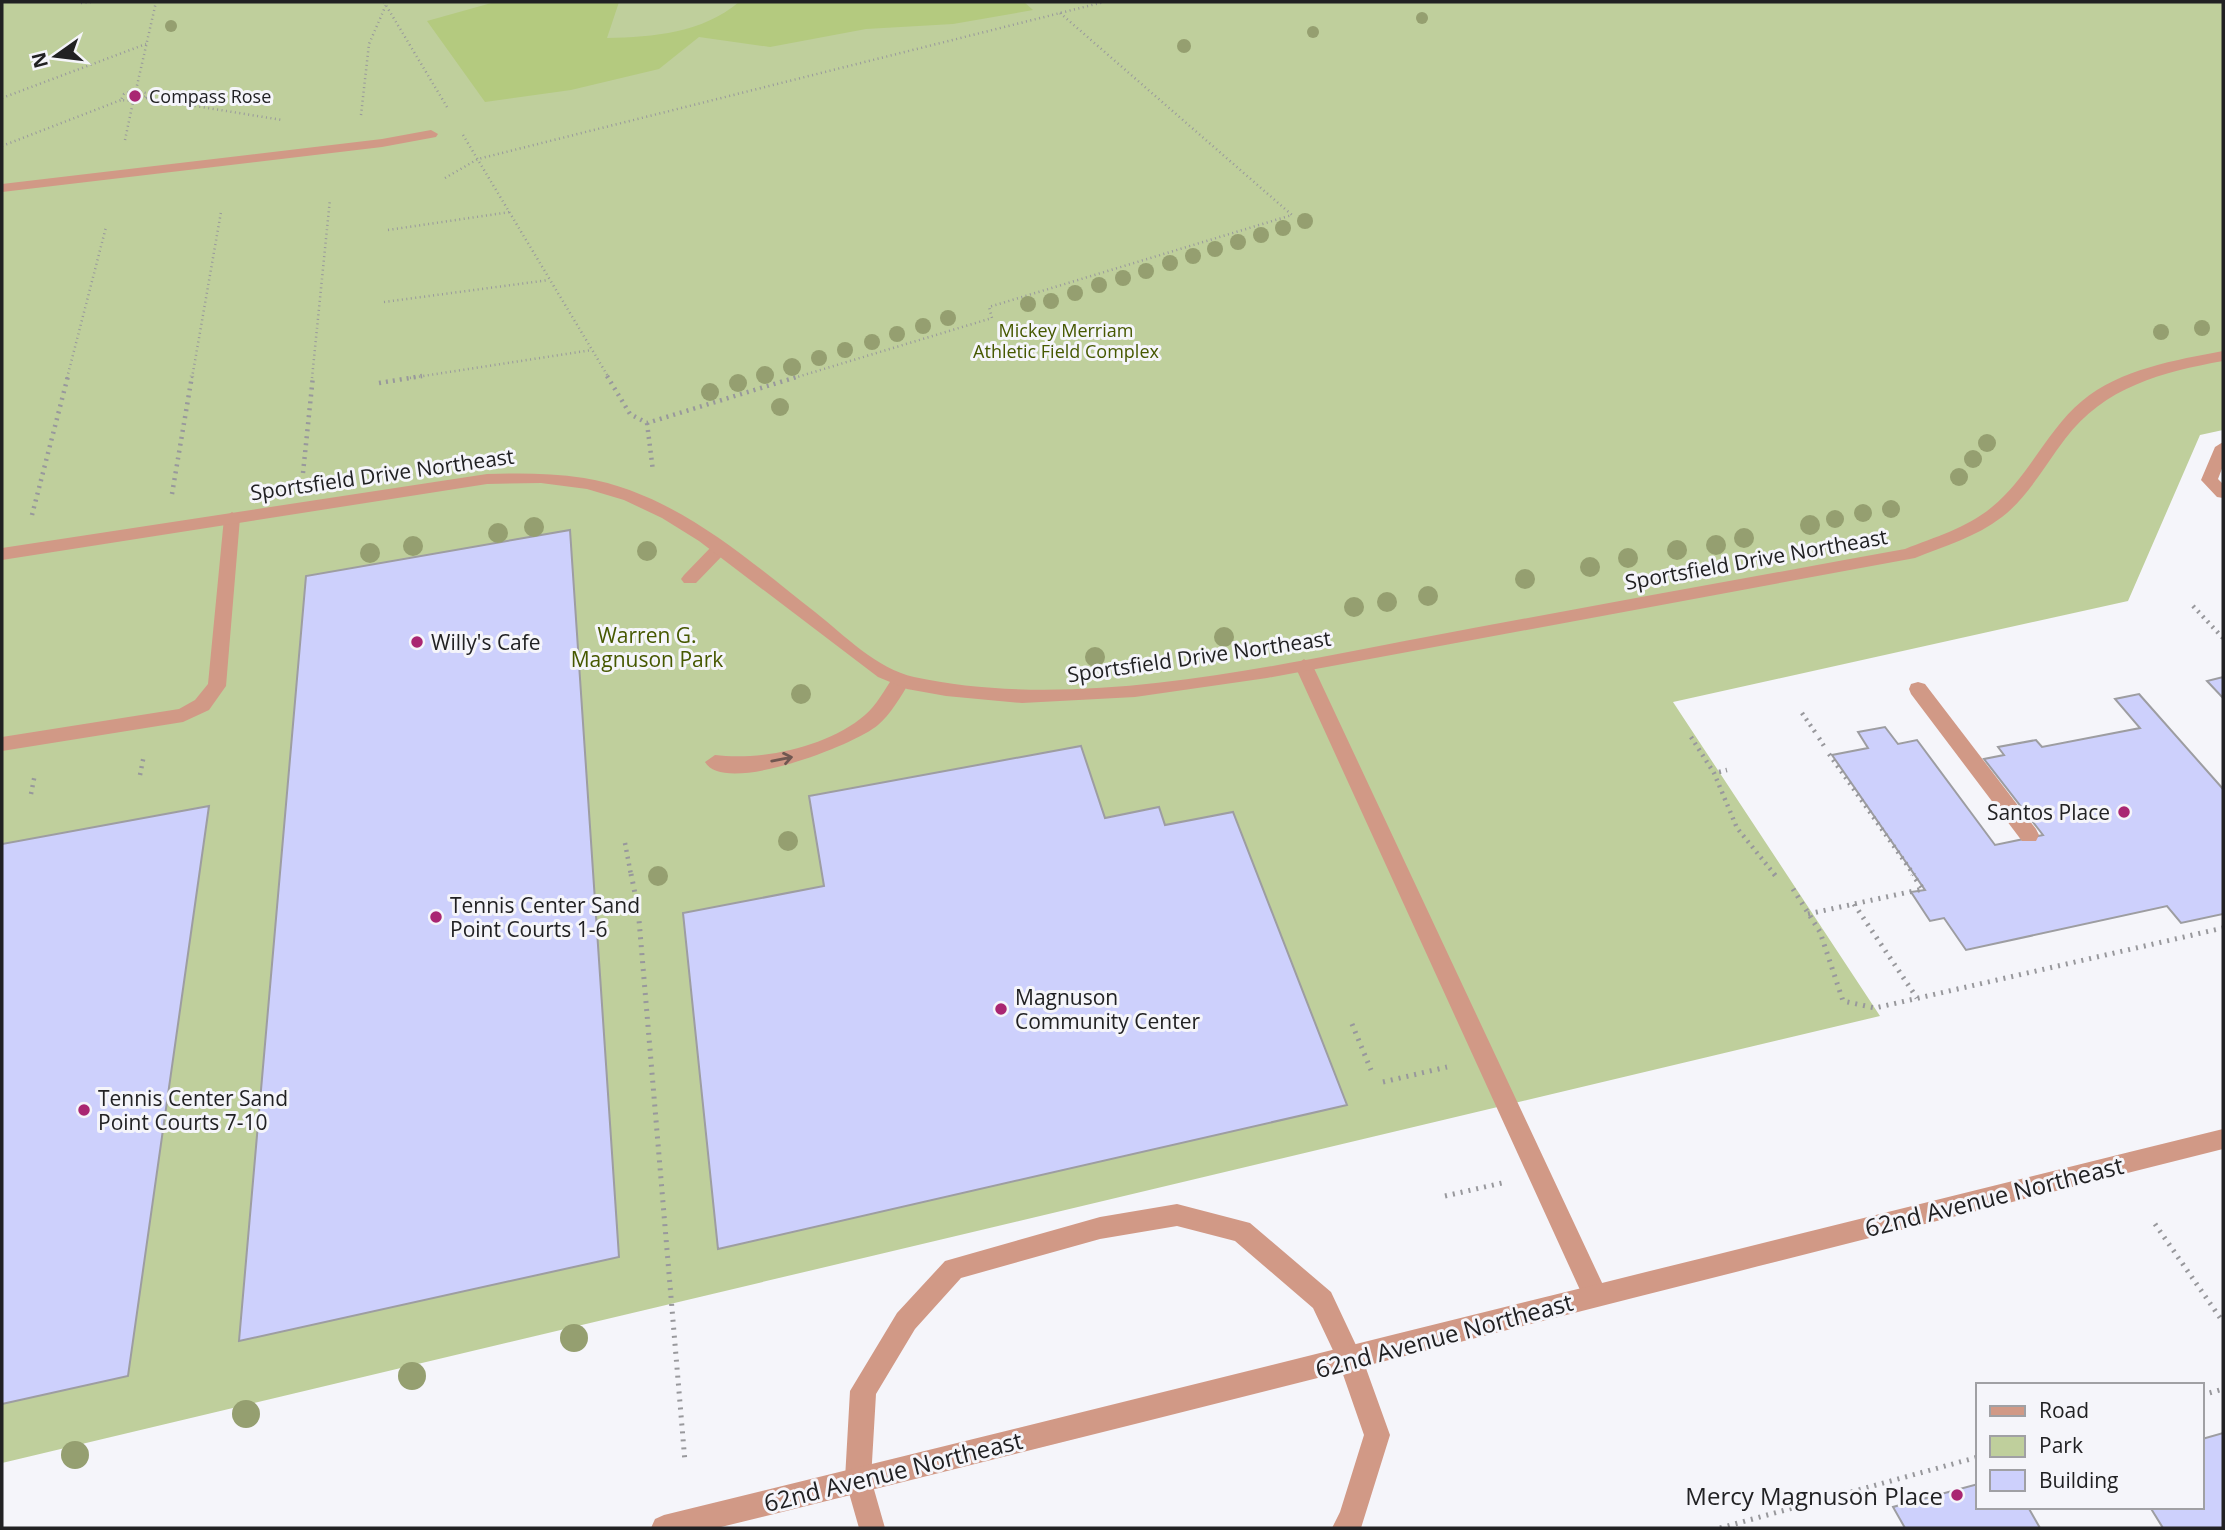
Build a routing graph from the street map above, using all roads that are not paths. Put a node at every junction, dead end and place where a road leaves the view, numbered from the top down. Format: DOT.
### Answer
graph roads {
  1 [pos="431,134"];
  2 [pos="2,188"];
  3 [pos="2223,356"];
  4 [pos="2223,447"];
  5 [pos="2223,493"];
  6 [pos="232,518"];
  7 [pos="719,548"];
  8 [pos="2,554"];
  9 [pos="690,579"];
  10 [pos="1304,666"];
  11 [pos="901,681"];
  12 [pos="1918,688"];
  13 [pos="2,744"];
  14 [pos="715,762"];
  15 [pos="2029,835"];
  16 [pos="2223,1139"];
  17 [pos="1595,1294"];
  18 [pos="1350,1360"];
  19 [pos="858,1479"];
  20 [pos="664,1528"];
  21 [pos="872,1528"];
  22 [pos="1345,1528"];
  1 -- 2 [label="street"];
  3 -- 10 [label="street, Sportsfield Drive Northeast"];
  4 -- 5 [label="street"];
  6 -- 7 [label="street, Sportsfield Drive Northeast"];
  6 -- 8 [label="street, Sportsfield Drive Northeast"];
  6 -- 13 [label="street"];
  7 -- 9 [label="street"];
  7 -- 11 [label="street, Sportsfield Drive Northeast"];
  10 -- 11 [label="street, Sportsfield Drive Northeast"];
  10 -- 17 [label="street"];
  14 -- 11 [label="street, one-way"];
  12 -- 15 [label="street"];
  16 -- 17 [label="street, 62nd Avenue Northeast"];
  17 -- 18 [label="street, 62nd Avenue Northeast"];
  18 -- 19 [label="street, 62nd Avenue Northeast"];
  18 -- 19 [label="street"];
  18 -- 22 [label="street"];
  19 -- 20 [label="street, 62nd Avenue Northeast"];
  19 -- 21 [label="street"];
}
